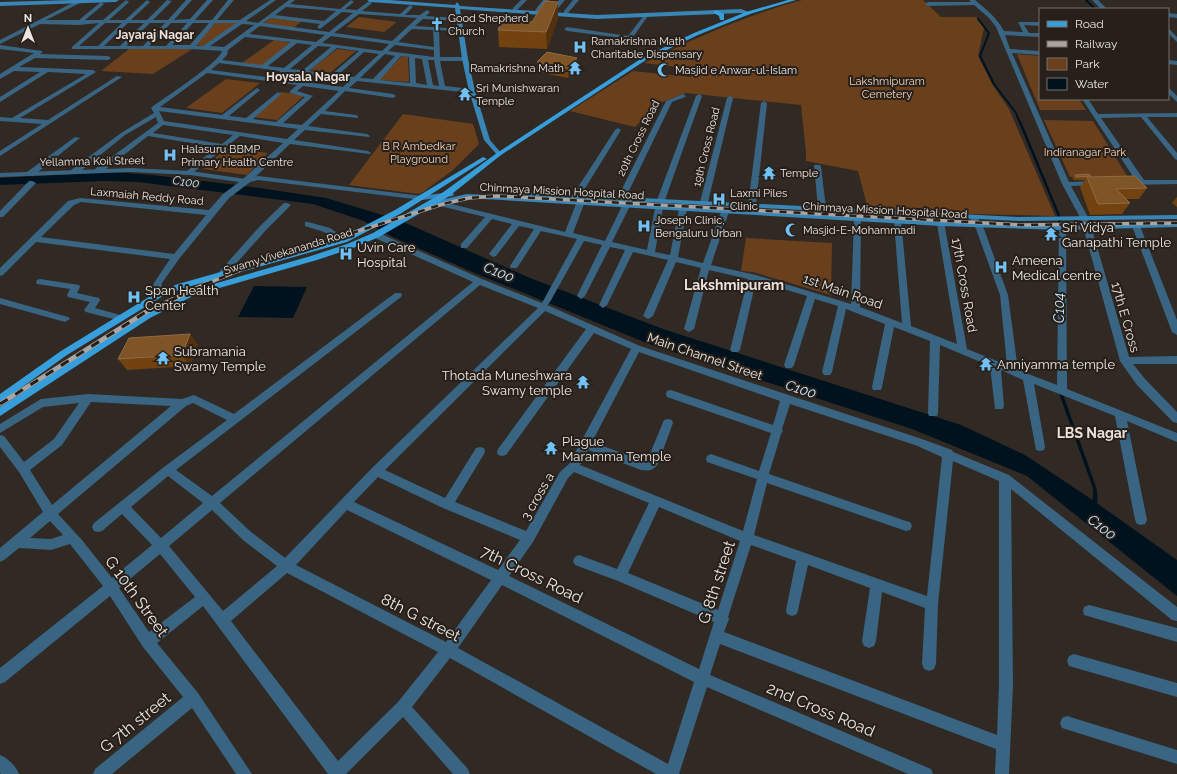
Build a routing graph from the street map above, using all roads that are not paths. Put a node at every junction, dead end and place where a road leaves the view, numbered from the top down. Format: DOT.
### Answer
graph roads {
  1 [pos="116,0"];
  2 [pos="189,0"];
  3 [pos="210,0"];
  4 [pos="231,0"];
  5 [pos="273,0"];
  6 [pos="292,0"];
  7 [pos="405,0"];
  8 [pos="524,0"];
  9 [pos="546,0"];
  10 [pos="562,0"];
  11 [pos="576,0"];
  12 [pos="773,0"];
  13 [pos="793,0"];
  14 [pos="1095,0"];
  15 [pos="169,1"];
  16 [pos="126,2"];
  17 [pos="147,2"];
  18 [pos="351,2"];
  19 [pos="974,2"];
  20 [pos="368,3"];
  21 [pos="0,4"];
  22 [pos="78,4"];
  23 [pos="101,4"];
  24 [pos="928,4"];
  25 [pos="286,5"];
  26 [pos="457,6"];
  27 [pos="1103,8"];
  28 [pos="515,9"];
  29 [pos="341,10"];
  30 [pos="538,10"];
  31 [pos="750,10"];
  32 [pos="552,11"];
  33 [pos="741,11"];
  34 [pos="358,12"];
  35 [pos="428,12"];
  36 [pos="566,12"];
  37 [pos="716,12"];
  38 [pos="270,16"];
  39 [pos="401,16"];
  40 [pos="645,16"];
  41 [pos="422,18"];
  42 [pos="460,19"];
  43 [pos="722,19"];
  44 [pos="169,21"];
  45 [pos="191,21"];
  46 [pos="213,21"];
  47 [pos="40,22"];
  48 [pos="56,22"];
  49 [pos="103,22"];
  50 [pos="126,22"];
  51 [pos="148,22"];
  52 [pos="241,22"];
  53 [pos="79,23"];
  54 [pos="325,23"];
  55 [pos="1039,24"];
  56 [pos="258,25"];
  57 [pos="411,28"];
  58 [pos="436,29"];
  59 [pos="567,29"];
  60 [pos="461,30"];
  61 [pos="1169,31"];
  62 [pos="312,33"];
  63 [pos="1003,33"];
  64 [pos="1027,34"];
  65 [pos="244,35"];
  66 [pos="328,35"];
  67 [pos="1039,35"];
  68 [pos="630,37"];
  69 [pos="1177,40"];
  70 [pos="296,41"];
  71 [pos="0,42"];
  72 [pos="394,43"];
  73 [pos="668,43"];
  74 [pos="317,44"];
  75 [pos="675,44"];
  76 [pos="123,46"];
  77 [pos="192,46"];
  78 [pos="336,46"];
  79 [pos="0,47"];
  80 [pos="100,47"];
  81 [pos="145,47"];
  82 [pos="168,47"];
  83 [pos="204,48"];
  84 [pos="437,48"];
  85 [pos="225,49"];
  86 [pos="363,50"];
  87 [pos="1008,51"];
  88 [pos="384,52"];
  89 [pos="1039,53"];
  90 [pos="400,54"];
  91 [pos="34,56"];
  92 [pos="412,56"];
  93 [pos="425,57"];
  94 [pos="108,58"];
  95 [pos="437,59"];
  96 [pos="465,59"];
  97 [pos="217,61"];
  98 [pos="635,62"];
  99 [pos="263,67"];
  100 [pos="13,69"];
  101 [pos="47,70"];
  102 [pos="284,70"];
  103 [pos="467,70"];
  104 [pos="206,71"];
  105 [pos="506,72"];
  106 [pos="303,73"];
  107 [pos="0,76"];
  108 [pos="119,76"];
  109 [pos="333,76"];
  110 [pos="355,79"];
  111 [pos="272,80"];
  112 [pos="375,81"];
  113 [pos="302,84"];
  114 [pos="413,84"];
  115 [pos="430,86"];
  116 [pos="442,87"];
  117 [pos="344,89"];
  118 [pos="257,90"];
  119 [pos="1169,90"];
  120 [pos="472,91"];
  121 [pos="278,94"];
  122 [pos="393,96"];
  123 [pos="683,96"];
  124 [pos="699,96"];
  125 [pos="730,98"];
  126 [pos="0,100"];
  127 [pos="1086,100"];
  128 [pos="1177,100"];
  129 [pos="764,103"];
  130 [pos="156,111"];
  131 [pos="320,112"];
  132 [pos="1142,115"];
  133 [pos="1177,115"];
  134 [pos="1097,116"];
  135 [pos="224,117"];
  136 [pos="356,117"];
  137 [pos="0,119"];
  138 [pos="13,120"];
  139 [pos="248,120"];
  140 [pos="48,122"];
  141 [pos="162,123"];
  142 [pos="278,124"];
  143 [pos="302,128"];
  144 [pos="618,130"];
  145 [pos="146,134"];
  146 [pos="238,135"];
  147 [pos="367,136"];
  148 [pos="77,138"];
  149 [pos="288,142"];
  150 [pos="0,146"];
  151 [pos="222,146"];
  152 [pos="11,147"];
  153 [pos="368,153"];
  154 [pos="497,153"];
  155 [pos="0,154"];
  156 [pos="1177,158"];
  157 [pos="817,167"];
  158 [pos="98,171"];
  159 [pos="74,172"];
  160 [pos="190,173"];
  161 [pos="30,174"];
  162 [pos="0,175"];
  163 [pos="1141,182"];
  164 [pos="1177,182"];
  165 [pos="244,183"];
  166 [pos="1100,183"];
  167 [pos="1121,183"];
  168 [pos="32,184"];
  169 [pos="1066,184"];
  170 [pos="445,195"];
  171 [pos="577,195"];
  172 [pos="422,198"];
  173 [pos="623,202"];
  174 [pos="704,202"];
  175 [pos="439,203"];
  176 [pos="580,204"];
  177 [pos="660,204"];
  178 [pos="287,205"];
  179 [pos="752,205"];
  180 [pos="822,208"];
  181 [pos="422,209"];
  182 [pos="684,209"];
  183 [pos="725,212"];
  184 [pos="211,213"];
  185 [pos="0,215"];
  186 [pos="490,216"];
  187 [pos="973,217"];
  188 [pos="1177,217"];
  189 [pos="858,219"];
  190 [pos="898,222"];
  191 [pos="517,223"];
  192 [pos="1063,223"];
  193 [pos="1086,223"];
  194 [pos="308,224"];
  195 [pos="941,224"];
  196 [pos="1177,225"];
  197 [pos="979,226"];
  198 [pos="1136,226"];
  199 [pos="539,228"];
  200 [pos="378,234"];
  201 [pos="568,235"];
  202 [pos="582,238"];
  203 [pos="35,239"];
  204 [pos="344,240"];
  205 [pos="607,244"];
  206 [pos="464,246"];
  207 [pos="630,249"];
  208 [pos="651,253"];
  209 [pos="492,254"];
  210 [pos="176,257"];
  211 [pos="672,259"];
  212 [pos="514,266"];
  213 [pos="706,266"];
  214 [pos="0,273"];
  215 [pos="222,274"];
  216 [pos="753,277"];
  217 [pos="479,281"];
  218 [pos="40,282"];
  219 [pos="181,286"];
  220 [pos="160,294"];
  221 [pos="189,295"];
  222 [pos="398,295"];
  223 [pos="812,295"];
  224 [pos="581,296"];
  225 [pos="0,301"];
  226 [pos="545,304"];
  227 [pos="843,304"];
  228 [pos="603,305"];
  229 [pos="855,308"];
  230 [pos="648,316"];
  231 [pos="120,318"];
  232 [pos="65,319"];
  233 [pos="890,322"];
  234 [pos="592,328"];
  235 [pos="689,329"];
  236 [pos="907,329"];
  237 [pos="1177,332"];
  238 [pos="935,339"];
  239 [pos="637,348"];
  240 [pos="735,350"];
  241 [pos="963,351"];
  242 [pos="1177,360"];
  243 [pos="1125,361"];
  244 [pos="995,364"];
  245 [pos="790,365"];
  246 [pos="827,372"];
  247 [pos="1013,372"];
  248 [pos="1028,378"];
  249 [pos="877,387"];
  250 [pos="1059,390"];
  251 [pos="671,394"];
  252 [pos="88,398"];
  253 [pos="0,399"];
  254 [pos="786,399"];
  255 [pos="182,403"];
  256 [pos="999,406"];
  257 [pos="0,412"];
  258 [pos="933,413"];
  259 [pos="1120,414"];
  260 [pos="235,419"];
  261 [pos="1177,419"];
  262 [pos="668,423"];
  263 [pos="0,429"];
  264 [pos="778,431"];
  265 [pos="1177,438"];
  266 [pos="0,439"];
  267 [pos="585,444"];
  268 [pos="1040,447"];
  269 [pos="480,452"];
  270 [pos="502,452"];
  271 [pos="948,453"];
  272 [pos="711,459"];
  273 [pos="573,466"];
  274 [pos="23,469"];
  275 [pos="168,470"];
  276 [pos="376,471"];
  277 [pos="763,476"];
  278 [pos="1006,478"];
  279 [pos="656,501"];
  280 [pos="212,503"];
  281 [pos="346,504"];
  282 [pos="447,504"];
  283 [pos="123,507"];
  284 [pos="50,513"];
  285 [pos="1141,520"];
  286 [pos="906,526"];
  287 [pos="98,527"];
  288 [pos="71,537"];
  289 [pos="529,538"];
  290 [pos="747,538"];
  291 [pos="16,542"];
  292 [pos="160,545"];
  293 [pos="0,556"];
  294 [pos="803,558"];
  295 [pos="579,561"];
  296 [pos="286,566"];
  297 [pos="620,576"];
  298 [pos="501,578"];
  299 [pos="877,584"];
  300 [pos="111,587"];
  301 [pos="203,598"];
  302 [pos="932,604"];
  303 [pos="792,610"];
  304 [pos="1089,611"];
  305 [pos="1177,615"];
  306 [pos="723,619"];
  307 [pos="222,620"];
  308 [pos="1177,635"];
  309 [pos="716,636"];
  310 [pos="869,641"];
  311 [pos="148,642"];
  312 [pos="448,650"];
  313 [pos="1074,661"];
  314 [pos="929,664"];
  315 [pos="0,677"];
  316 [pos="702,678"];
  317 [pos="1177,690"];
  318 [pos="193,698"];
  319 [pos="403,707"];
  320 [pos="1067,723"];
  321 [pos="1004,745"];
  322 [pos="1177,757"];
  323 [pos="0,762"];
  324 [pos="336,773"];
  325 [pos="12,774"];
  326 [pos="100,774"];
  327 [pos="244,774"];
  328 [pos="463,774"];
  329 [pos="672,774"];
  330 [pos="926,774"];
  331 [pos="1002,774"];
  1 -- 22 [label="main road"];
  2 -- 44 [label="street"];
  3 -- 45 [label="street"];
  4 -- 46 [label="street"];
  5 -- 52 [label="street"];
  6 -- 25 [label="street"];
  7 -- 26 [label="main road"];
  8 -- 28 [label="street"];
  9 -- 30 [label="street"];
  10 -- 32 [label="street"];
  11 -- 36 [label="street"];
  12 -- 31 [label="main road, Swamy Vivekananda Road"];
  13 -- 31 [label="main road, Swamy Vivekananda Road"];
  14 -- 27 [label="street"];
  15 -- 51 [label="street"];
  16 -- 49 [label="street"];
  17 -- 50 [label="street"];
  18 -- 29 [label="street"];
  19 -- 24 [label="street"];
  19 -- 63 [label="street"];
  20 -- 26 [label="main road"];
  20 -- 34 [label="street"];
  20 -- 39 [label="street"];
  21 -- 22 [label="main road"];
  22 -- 47 [label="street"];
  22 -- 48 [label="street"];
  23 -- 53 [label="street"];
  25 -- 29 [label="street"];
  25 -- 38 [label="street"];
  26 -- 28 [label="main road"];
  26 -- 40 [label="main road"];
  26 -- 42 [label="main road"];
  28 -- 30 [label="main road"];
  29 -- 34 [label="street"];
  29 -- 54 [label="street"];
  30 -- 32 [label="main road"];
  31 -- 33 [label="main road"];
  31 -- 36 [label="main road"];
  31 -- 75 [label="main road, Swamy Vivekananda Road"];
  32 -- 36 [label="main road"];
  33 -- 37 [label="main road"];
  33 -- 43 [label="main road, Swamy Vivekananda Road"];
  34 -- 39 [label="street"];
  34 -- 66 [label="street"];
  35 -- 41 [label="street"];
  37 -- 40 [label="main road"];
  37 -- 43 [label="main road"];
  38 -- 54 [label="street"];
  38 -- 56 [label="street"];
  39 -- 41 [label="street"];
  40 -- 68 [label="street"];
  41 -- 42 [label="street"];
  41 -- 57 [label="street"];
  42 -- 60 [label="main road"];
  43 -- 73 [label="main road, Swamy Vivekananda Road"];
  44 -- 45 [label="street"];
  44 -- 51 [label="street"];
  44 -- 81 [label="street"];
  45 -- 46 [label="street"];
  45 -- 82 [label="street"];
  46 -- 52 [label="street"];
  46 -- 77 [label="street"];
  47 -- 48 [label="street"];
  47 -- 71 [label="street"];
  48 -- 53 [label="street"];
  49 -- 50 [label="street"];
  49 -- 53 [label="street"];
  49 -- 80 [label="street"];
  50 -- 51 [label="street"];
  50 -- 80 [label="street"];
  51 -- 76 [label="street"];
  52 -- 56 [label="street"];
  52 -- 83 [label="street"];
  54 -- 62 [label="street"];
  55 -- 64 [label="street"];
  56 -- 62 [label="street"];
  56 -- 65 [label="street"];
  57 -- 58 [label="street"];
  57 -- 72 [label="street"];
  58 -- 60 [label="street"];
  58 -- 84 [label="street"];
  59 -- 68 [label="street"];
  60 -- 96 [label="main road"];
  61 -- 69 [label="street"];
  62 -- 66 [label="street"];
  63 -- 64 [label="street"];
  63 -- 87 [label="street, 17th E Cross"];
  64 -- 67 [label="street"];
  65 -- 70 [label="street"];
  65 -- 85 [label="street"];
  66 -- 72 [label="street"];
  66 -- 74 [label="street"];
  68 -- 73 [label="street"];
  70 -- 74 [label="street"];
  70 -- 99 [label="street"];
  72 -- 84 [label="street"];
  72 -- 88 [label="street"];
  73 -- 75 [label="street"];
  73 -- 98 [label="main road, Swamy Vivekananda Road"];
  74 -- 78 [label="street"];
  74 -- 102 [label="street"];
  75 -- 98 [label="main road, Swamy Vivekananda Road"];
  76 -- 80 [label="street"];
  76 -- 81 [label="street"];
  77 -- 82 [label="street"];
  77 -- 83 [label="street"];
  78 -- 86 [label="street"];
  78 -- 106 [label="street"];
  79 -- 91 [label="street"];
  81 -- 82 [label="street"];
  83 -- 85 [label="street"];
  84 -- 95 [label="street"];
  85 -- 97 [label="street"];
  86 -- 88 [label="street"];
  86 -- 109 [label="street"];
  87 -- 89 [label="street"];
  87 -- 169 [label="street, 17th E Cross"];
  88 -- 90 [label="street"];
  88 -- 110 [label="street"];
  90 -- 92 [label="street"];
  90 -- 112 [label="street"];
  91 -- 94 [label="street"];
  91 -- 100 [label="street"];
  92 -- 93 [label="street"];
  92 -- 114 [label="street"];
  93 -- 95 [label="street"];
  93 -- 115 [label="street"];
  95 -- 96 [label="street"];
  95 -- 116 [label="street"];
  96 -- 103 [label="main road"];
  97 -- 99 [label="street"];
  97 -- 104 [label="street"];
  98 -- 154 [label="main road, Swamy Vivekananda Road"];
  99 -- 102 [label="street"];
  100 -- 101 [label="street"];
  100 -- 107 [label="street"];
  101 -- 126 [label="street"];
  101 -- 138 [label="street"];
  102 -- 106 [label="street"];
  102 -- 111 [label="street"];
  103 -- 105 [label="street"];
  103 -- 120 [label="main road"];
  104 -- 111 [label="street"];
  104 -- 130 [label="street"];
  106 -- 109 [label="street"];
  108 -- 140 [label="street"];
  109 -- 110 [label="street"];
  110 -- 112 [label="street"];
  110 -- 117 [label="street"];
  111 -- 113 [label="street"];
  112 -- 114 [label="street"];
  113 -- 117 [label="street"];
  113 -- 142 [label="street"];
  114 -- 115 [label="street"];
  115 -- 116 [label="street"];
  116 -- 120 [label="street"];
  117 -- 122 [label="street"];
  117 -- 131 [label="street"];
  118 -- 135 [label="street"];
  119 -- 128 [label="street"];
  120 -- 154 [label="main road"];
  121 -- 139 [label="street"];
  123 -- 173 [label="street, 20th Cross Road"];
  124 -- 177 [label="street"];
  125 -- 174 [label="street, 19th Cross Road"];
  127 -- 134 [label="street"];
  129 -- 179 [label="street"];
  130 -- 135 [label="street"];
  130 -- 141 [label="street"];
  130 -- 159 [label="street"];
  131 -- 136 [label="street"];
  131 -- 143 [label="street"];
  132 -- 133 [label="street"];
  132 -- 134 [label="street"];
  132 -- 156 [label="street"];
  134 -- 163 [label="street"];
  135 -- 139 [label="street"];
  137 -- 138 [label="street"];
  138 -- 140 [label="street"];
  139 -- 142 [label="street"];
  140 -- 152 [label="street"];
  141 -- 145 [label="street"];
  141 -- 146 [label="street"];
  142 -- 143 [label="street"];
  143 -- 147 [label="street"];
  143 -- 149 [label="street"];
  144 -- 171 [label="street"];
  145 -- 151 [label="street"];
  145 -- 158 [label="street"];
  146 -- 149 [label="street"];
  146 -- 151 [label="street"];
  148 -- 161 [label="street"];
  149 -- 153 [label="street"];
  149 -- 165 [label="street"];
  150 -- 152 [label="street"];
  151 -- 160 [label="street"];
  152 -- 155 [label="street"];
  154 -- 170 [label="main road, Swamy Vivekananda Road"];
  154 -- 172 [label="main road, Swamy Vivekananda Road"];
  157 -- 180 [label="street"];
  158 -- 159 [label="street, Yellamma Koil Street"];
  158 -- 160 [label="street, Yellamma Koil Street"];
  159 -- 161 [label="street, Yellamma Koil Street"];
  160 -- 165 [label="street, Yellamma Koil Street"];
  161 -- 162 [label="street, Yellamma Koil Street"];
  163 -- 164 [label="street"];
  163 -- 167 [label="street"];
  165 -- 172 [label="street, Yellamma Koil Street"];
  165 -- 184 [label="street"];
  166 -- 169 [label="street"];
  168 -- 185 [label="street"];
  169 -- 193 [label="street, 17th E Cross"];
  170 -- 171 [label="main road, Chinmaya Mission Hospital Road"];
  170 -- 172 [label="main road, Chinmaya Mission Hospital Road"];
  170 -- 181 [label="main road, Swamy Vivekananda Road"];
  171 -- 173 [label="main road, Chinmaya Mission Hospital Road"];
  172 -- 204 [label="main road, Swamy Vivekananda Road"];
  173 -- 176 [label="main road, Chinmaya Mission Hospital Road"];
  173 -- 177 [label="main road, Chinmaya Mission Hospital Road"];
  173 -- 205 [label="street, 20th Cross Road"];
  174 -- 177 [label="main road, Chinmaya Mission Hospital Road"];
  174 -- 179 [label="main road, Chinmaya Mission Hospital Road"];
  175 -- 176 [label="main road, Chinmaya Mission Hospital Road"];
  175 -- 181 [label="main road, Chinmaya Mission Hospital Road"];
  175 -- 186 [label="street, 1st Main Road"];
  176 -- 201 [label="street"];
  177 -- 182 [label="main road, Chinmaya Mission Hospital Road"];
  177 -- 208 [label="street"];
  178 -- 215 [label="street"];
  179 -- 180 [label="main road, Chinmaya Mission Hospital Road"];
  180 -- 187 [label="main road, Chinmaya Mission Hospital Road"];
  181 -- 200 [label="main road, Swamy Vivekananda Road"];
  182 -- 183 [label="main road, Chinmaya Mission Hospital Road"];
  182 -- 211 [label="street"];
  183 -- 189 [label="main road, Chinmaya Mission Hospital Road"];
  183 -- 213 [label="street"];
  184 -- 203 [label="street, Laxmaiah Reddy Road"];
  184 -- 210 [label="street"];
  186 -- 191 [label="street, 1st Main Road"];
  186 -- 206 [label="street"];
  187 -- 192 [label="main road, Chinmaya Mission Hospital Road"];
  187 -- 197 [label="street"];
  188 -- 193 [label="main road, Chinmaya Mission Hospital Road"];
  189 -- 190 [label="main road, Chinmaya Mission Hospital Road"];
  189 -- 229 [label="street"];
  190 -- 195 [label="main road, Chinmaya Mission Hospital Road"];
  190 -- 236 [label="street"];
  191 -- 199 [label="street, 1st Main Road"];
  191 -- 209 [label="street"];
  192 -- 193 [label="main road, Chinmaya Mission Hospital Road"];
  192 -- 197 [label="main road, Chinmaya Mission Hospital Road"];
  192 -- 250 [label="street"];
  193 -- 198 [label="main road, Chinmaya Mission Hospital Road"];
  193 -- 243 [label="street, 17th E Cross"];
  194 -- 204 [label="street"];
  195 -- 197 [label="main road, Chinmaya Mission Hospital Road"];
  195 -- 241 [label="street, 17th Cross Road"];
  196 -- 198 [label="main road, Chinmaya Mission Hospital Road"];
  197 -- 247 [label="street"];
  198 -- 237 [label="street"];
  199 -- 201 [label="street, 1st Main Road"];
  199 -- 212 [label="street"];
  200 -- 217 [label="street, Main Channel Street"];
  200 -- 221 [label="main road, Swamy Vivekananda Road"];
  201 -- 202 [label="street, 1st Main Road"];
  202 -- 205 [label="street, 1st Main Road"];
  202 -- 226 [label="street"];
  203 -- 210 [label="street"];
  203 -- 214 [label="street"];
  204 -- 215 [label="main road, Swamy Vivekananda Road"];
  205 -- 207 [label="street, 1st Main Road"];
  205 -- 224 [label="street, 20th Cross Road"];
  207 -- 208 [label="street, 1st Main Road"];
  207 -- 228 [label="street"];
  208 -- 211 [label="street, 1st Main Road"];
  210 -- 220 [label="street"];
  211 -- 213 [label="street, 1st Main Road"];
  211 -- 230 [label="street"];
  213 -- 216 [label="street, 1st Main Road"];
  213 -- 235 [label="street"];
  215 -- 219 [label="main road, Swamy Vivekananda Road"];
  216 -- 223 [label="street, 1st Main Road"];
  216 -- 240 [label="street"];
  217 -- 226 [label="street, Main Channel Street"];
  217 -- 280 [label="street"];
  218 -- 231 [label="street"];
  219 -- 220 [label="main road, Swamy Vivekananda Road"];
  219 -- 221 [label="main road"];
  220 -- 231 [label="main road, Swamy Vivekananda Road"];
  221 -- 257 [label="main road, Swamy Vivekananda Road"];
  222 -- 260 [label="street"];
  223 -- 227 [label="street, 1st Main Road"];
  223 -- 245 [label="street"];
  225 -- 232 [label="street"];
  226 -- 234 [label="street, Main Channel Street"];
  226 -- 276 [label="street"];
  227 -- 229 [label="street, 1st Main Road"];
  227 -- 246 [label="street"];
  229 -- 233 [label="street, 1st Main Road"];
  231 -- 253 [label="main road, Swamy Vivekananda Road"];
  233 -- 236 [label="street, 1st Main Road"];
  233 -- 249 [label="street"];
  234 -- 239 [label="street, Main Channel Street"];
  234 -- 270 [label="street"];
  236 -- 238 [label="street, 1st Main Road"];
  238 -- 241 [label="street, 1st Main Road"];
  238 -- 258 [label="street"];
  239 -- 254 [label="street, Main Channel Street"];
  239 -- 267 [label="street, 3 cross a"];
  241 -- 244 [label="street, 1st Main Road"];
  242 -- 243 [label="street"];
  243 -- 261 [label="street, 17th E Cross"];
  244 -- 247 [label="street, 1st Main Road"];
  244 -- 256 [label="street"];
  247 -- 248 [label="street, 1st Main Road"];
  248 -- 250 [label="street, 1st Main Road"];
  248 -- 268 [label="street"];
  250 -- 259 [label="street, 1st Main Road"];
  251 -- 264 [label="street"];
  252 -- 255 [label="street"];
  252 -- 263 [label="street"];
  252 -- 274 [label="street"];
  254 -- 264 [label="street, G 8th street"];
  254 -- 271 [label="street, Main Channel Street"];
  255 -- 260 [label="street"];
  255 -- 284 [label="street"];
  259 -- 265 [label="street, 1st Main Road"];
  259 -- 285 [label="street"];
  260 -- 275 [label="street"];
  262 -- 267 [label="street"];
  264 -- 277 [label="street, G 8th street"];
  266 -- 274 [label="street, G 10th Street"];
  267 -- 273 [label="street, 3 cross a"];
  269 -- 282 [label="street"];
  271 -- 278 [label="street, Main Channel Street"];
  271 -- 302 [label="street"];
  272 -- 277 [label="street"];
  273 -- 279 [label="street"];
  273 -- 289 [label="street, 3 cross a"];
  274 -- 284 [label="street, G 10th Street"];
  275 -- 280 [label="street, 8th G street"];
  275 -- 283 [label="street"];
  276 -- 281 [label="street"];
  276 -- 282 [label="street"];
  277 -- 286 [label="street"];
  277 -- 290 [label="street, G 8th street"];
  278 -- 305 [label="street, Main Channel Street"];
  278 -- 321 [label="street"];
  279 -- 290 [label="street"];
  279 -- 297 [label="street"];
  280 -- 292 [label="street"];
  280 -- 296 [label="street, 8th G street"];
  281 -- 296 [label="street"];
  281 -- 298 [label="street, 7th Cross Road"];
  282 -- 289 [label="street"];
  283 -- 287 [label="street"];
  283 -- 292 [label="street"];
  284 -- 288 [label="street, G 10th Street"];
  284 -- 291 [label="street"];
  288 -- 291 [label="street"];
  288 -- 300 [label="street, G 10th Street"];
  289 -- 298 [label="street, 3 cross a"];
  290 -- 294 [label="street"];
  290 -- 306 [label="street, G 8th street"];
  291 -- 293 [label="street"];
  292 -- 300 [label="street"];
  292 -- 301 [label="street"];
  294 -- 299 [label="street"];
  294 -- 303 [label="street"];
  295 -- 297 [label="street"];
  296 -- 307 [label="street"];
  296 -- 312 [label="street, 8th G street"];
  297 -- 306 [label="street"];
  298 -- 312 [label="street, 3 cross a"];
  298 -- 316 [label="street, 7th Cross Road"];
  299 -- 302 [label="street"];
  299 -- 310 [label="street"];
  300 -- 311 [label="street, G 10th Street"];
  300 -- 315 [label="street"];
  301 -- 307 [label="street"];
  301 -- 311 [label="street"];
  302 -- 314 [label="street"];
  304 -- 308 [label="street"];
  306 -- 309 [label="street, G 8th street"];
  307 -- 324 [label="street"];
  309 -- 316 [label="street, G 8th street"];
  309 -- 321 [label="street"];
  311 -- 318 [label="street, G 10th Street"];
  312 -- 319 [label="street, 3 cross a"];
  312 -- 329 [label="street, 8th G street"];
  313 -- 317 [label="street"];
  316 -- 329 [label="street, G 8th street"];
  316 -- 330 [label="street, 2nd Cross Road"];
  318 -- 326 [label="street, G 7th street"];
  318 -- 327 [label="street, G 10th Street"];
  319 -- 324 [label="street, 3 cross a"];
  319 -- 328 [label="street"];
  320 -- 322 [label="street"];
  321 -- 331 [label="street"];
  323 -- 325 [label="street"];
}
